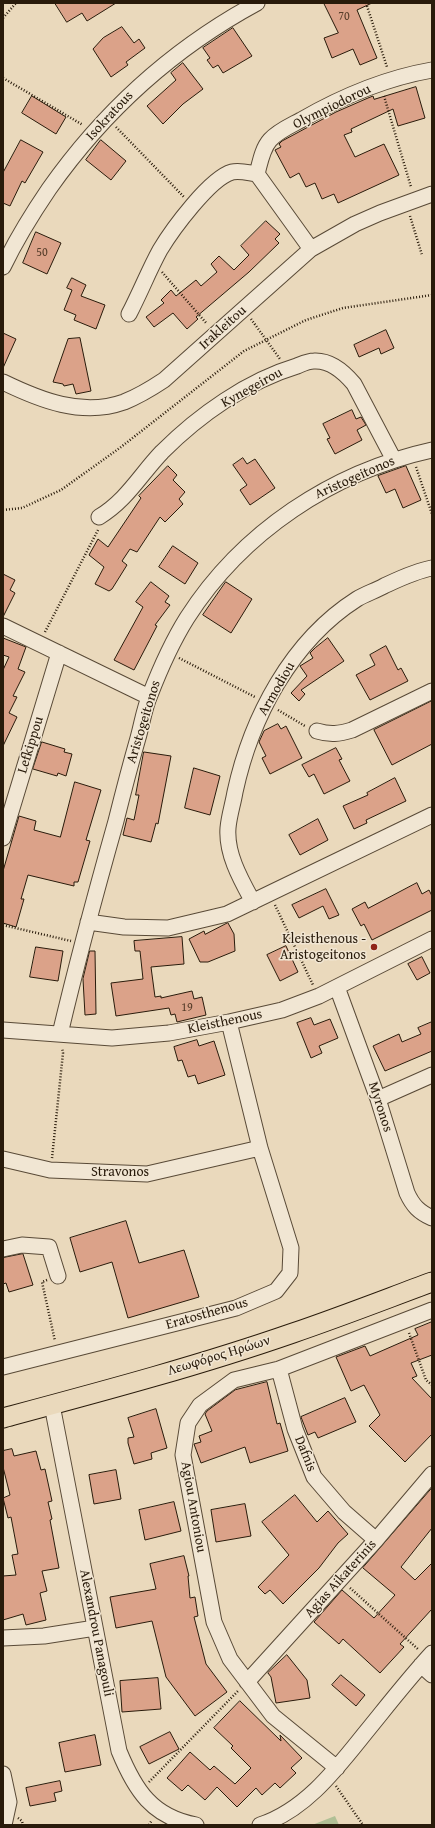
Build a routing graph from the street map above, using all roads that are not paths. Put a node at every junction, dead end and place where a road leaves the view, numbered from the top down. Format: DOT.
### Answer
graph roads {
  1 [pos="257,3"];
  2 [pos="432,70"];
  3 [pos="257,174"];
  4 [pos="432,194"];
  5 [pos="311,249"];
  6 [pos="3,267"];
  7 [pos="130,314"];
  8 [pos="3,382"];
  9 [pos="432,450"];
  10 [pos="394,460"];
  11 [pos="99,517"];
  12 [pos="432,568"];
  13 [pos="3,626"];
  14 [pos="59,653"];
  15 [pos="432,691"];
  16 [pos="149,697"];
  17 [pos="317,731"];
  18 [pos="432,815"];
  19 [pos="3,838"];
  20 [pos="253,902"];
  21 [pos="88,922"];
  22 [pos="432,939"];
  23 [pos="337,987"];
  24 [pos="229,1022"];
  25 [pos="3,1030"];
  26 [pos="60,1034"];
  27 [pos="432,1074"];
  28 [pos="378,1098"];
  29 [pos="260,1148"];
  30 [pos="3,1159"];
  31 [pos="432,1218"];
  32 [pos="3,1249"];
  33 [pos="58,1276"];
  34 [pos="432,1282"];
  35 [pos="432,1310"];
  36 [pos="3,1367"];
  37 [pos="279,1369"];
  38 [pos="52,1405"];
  39 [pos="3,1418"];
  40 [pos="432,1474"];
  41 [pos="376,1540"];
  42 [pos="95,1628"];
  43 [pos="3,1638"];
  44 [pos="428,1662"];
  45 [pos="247,1682"];
  46 [pos="333,1772"];
  47 [pos="3,1774"];
  48 [pos="4,1825"];
  49 [pos="196,1825"];
  50 [pos="260,1825"];
  1 -- 6 [label="street, Isokratous"];
  2 -- 3 [label="street, Olympiodorou"];
  3 -- 5 [label="street"];
  3 -- 7 [label="street"];
  4 -- 5 [label="street, Irakleitou"];
  5 -- 8 [label="street, Irakleitou"];
  9 -- 10 [label="street, Aristogeitonos"];
  10 -- 11 [label="street, Kynegeirou"];
  10 -- 16 [label="street, Aristogeitonos"];
  12 -- 20 [label="street, Armodiou"];
  13 -- 14 [label="street"];
  14 -- 16 [label="street"];
  14 -- 19 [label="street, Lefkippou"];
  15 -- 17 [label="street"];
  16 -- 21 [label="street, Aristogeitonos"];
  18 -- 20 [label="street"];
  20 -- 21 [label="street"];
  21 -- 26 [label="street, Aristogeitonos"];
  22 -- 23 [label="street, Kleisthenous"];
  23 -- 24 [label="street, Kleisthenous"];
  23 -- 28 [label="street, Myronos"];
  24 -- 26 [label="street, Kleisthenous"];
  24 -- 29 [label="street, Eratosthenous"];
  25 -- 26 [label="street, Kleisthenous"];
  27 -- 28 [label="street"];
  28 -- 31 [label="street, Myronos"];
  29 -- 30 [label="street, Stravonos"];
  29 -- 36 [label="street, Eratosthenous"];
  32 -- 33 [label="street"];
  34 -- 38 [label="main road, Λεωφόρος Ηρώων"];
  35 -- 37 [label="street, Agiou Antoniou"];
  37 -- 41 [label="street, Dafnis"];
  37 -- 45 [label="street, Agiou Antoniou"];
  38 -- 39 [label="main road, Λεωφόρος Ηρώων"];
  38 -- 42 [label="street, Alexandrou Panagouli"];
  40 -- 41 [label="street, Agias Aikaterinis"];
  41 -- 45 [label="street, Agias Aikaterinis"];
  42 -- 43 [label="street"];
  42 -- 49 [label="street, Alexandrou Panagouli"];
  44 -- 46 [label="street"];
  45 -- 46 [label="street, Agiou Antoniou"];
  46 -- 50 [label="street"];
  47 -- 48 [label="street"];
}
